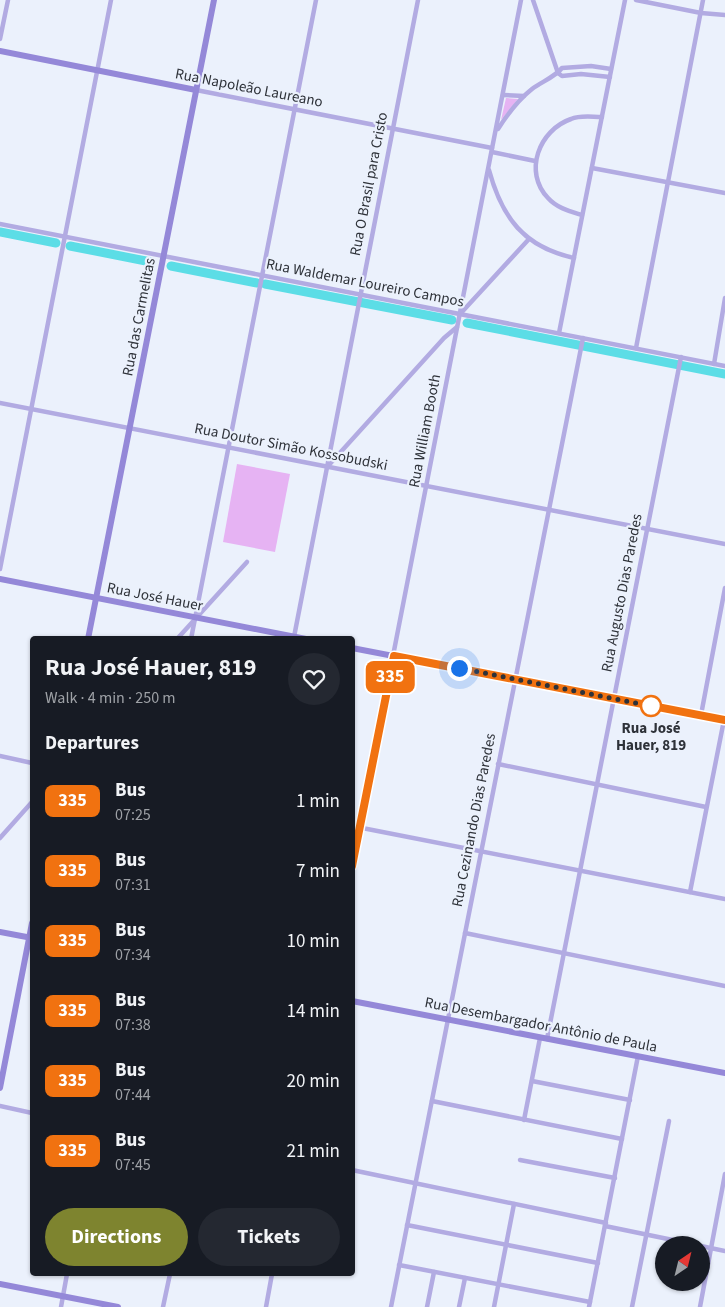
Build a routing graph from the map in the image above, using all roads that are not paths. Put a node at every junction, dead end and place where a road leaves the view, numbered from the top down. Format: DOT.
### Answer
graph roads {
  1 [pos="8,0"];
  2 [pos="111,0"];
  3 [pos="214,0"];
  4 [pos="316,0"];
  5 [pos="418,0"];
  6 [pos="521,0"];
  7 [pos="532,0"];
  8 [pos="625,0"];
  9 [pos="636,0"];
  10 [pos="703,0"];
  11 [pos="701,13"];
  12 [pos="725,16"];
  13 [pos="0,40"];
  14 [pos="0,51"];
  15 [pos="580,66"];
  16 [pos="611,69"];
  17 [pos="98,71"];
  18 [pos="558,73"];
  19 [pos="581,74"];
  20 [pos="610,77"];
  21 [pos="196,90"];
  22 [pos="503,94"];
  23 [pos="524,96"];
  24 [pos="294,109"];
  25 [pos="602,117"];
  26 [pos="393,128"];
  27 [pos="496,132"];
  28 [pos="492,150"];
  29 [pos="535,161"];
  30 [pos="489,168"];
  31 [pos="592,168"];
  32 [pos="668,182"];
  33 [pos="725,193"];
  34 [pos="582,215"];
  35 [pos="0,224"];
  36 [pos="65,237"];
  37 [pos="529,240"];
  38 [pos="163,256"];
  39 [pos="574,258"];
  40 [pos="262,275"];
  41 [pos="360,294"];
  42 [pos="725,298"];
  43 [pos="460,314"];
  44 [pos="458,326"];
  45 [pos="559,333"];
  46 [pos="582,340"];
  47 [pos="636,348"];
  48 [pos="680,359"];
  49 [pos="714,364"];
  50 [pos="725,366"];
  51 [pos="0,403"];
  52 [pos="31,409"];
  53 [pos="130,428"];
  54 [pos="228,448"];
  55 [pos="327,466"];
  56 [pos="427,486"];
  57 [pos="549,510"];
  58 [pos="647,529"];
  59 [pos="725,544"];
  60 [pos="247,562"];
  61 [pos="0,569"];
  62 [pos="0,579"];
  63 [pos="725,588"];
  64 [pos="96,598"];
  65 [pos="196,617"];
  66 [pos="89,636"];
  67 [pos="180,636"];
  68 [pos="192,636"];
  69 [pos="285,636"];
  70 [pos="294,636"];
  71 [pos="355,649"];
  72 [pos="394,656"];
  73 [pos="515,679"];
  74 [pos="614,698"];
  75 [pos="701,716"];
  76 [pos="724,720"];
  77 [pos="0,756"];
  78 [pos="30,763"];
  79 [pos="498,764"];
  80 [pos="597,784"];
  81 [pos="30,804"];
  82 [pos="706,807"];
  83 [pos="355,826"];
  84 [pos="360,827"];
  85 [pos="0,838"];
  86 [pos="355,851"];
  87 [pos="481,851"];
  88 [pos="580,871"];
  89 [pos="690,892"];
  90 [pos="725,900"];
  91 [pos="0,932"];
  92 [pos="465,933"];
  93 [pos="30,938"];
  94 [pos="30,943"];
  95 [pos="564,953"];
  96 [pos="725,986"];
  97 [pos="355,1002"];
  98 [pos="448,1020"];
  99 [pos="544,1039"];
  100 [pos="638,1056"];
  101 [pos="725,1073"];
  102 [pos="532,1081"];
  103 [pos="0,1088"];
  104 [pos="630,1100"];
  105 [pos="432,1101"];
  106 [pos="0,1106"];
  107 [pos="30,1113"];
  108 [pos="524,1120"];
  109 [pos="669,1121"];
  110 [pos="622,1139"];
  111 [pos="520,1160"];
  112 [pos="355,1171"];
  113 [pos="725,1174"];
  114 [pos="615,1178"];
  115 [pos="415,1184"];
  116 [pos="514,1204"];
  117 [pos="407,1225"];
  118 [pos="606,1225"];
  119 [pos="646,1235"];
  120 [pos="655,1237"];
  121 [pos="506,1245"];
  122 [pos="711,1248"];
  123 [pos="725,1250"];
  124 [pos="598,1263"];
  125 [pos="399,1265"];
  126 [pos="434,1272"];
  127 [pos="67,1276"];
  128 [pos="170,1276"];
  129 [pos="272,1276"];
  130 [pos="465,1278"];
  131 [pos="0,1284"];
  132 [pos="498,1284"];
  133 [pos="63,1296"];
  134 [pos="590,1304"];
  135 [pos="61,1307"];
  136 [pos="118,1307"];
  137 [pos="163,1307"];
  138 [pos="266,1307"];
  139 [pos="391,1307"];
  140 [pos="427,1307"];
  141 [pos="459,1307"];
  142 [pos="494,1307"];
  143 [pos="632,1307"];
  144 [pos="700,1307"];
  1 -- 13 [label="street"];
  2 -- 17 [label="street"];
  3 -- 21 [label="street, Rua das Carmelitas"];
  4 -- 24 [label="street"];
  5 -- 26 [label="street, Rua O Brasil para Cristo"];
  6 -- 22 [label="street, Rua William Booth"];
  7 -- 18 [label="street"];
  8 -- 16 [label="street"];
  9 -- 11 [label="street"];
  10 -- 11 [label="street"];
  11 -- 12 [label="street"];
  11 -- 32 [label="street"];
  14 -- 17 [label="street, Rua Napoleão Laureano"];
  15 -- 16 [label="street"];
  15 -- 18 [label="street"];
  15 -- 19 [label="street"];
  16 -- 20 [label="street"];
  17 -- 21 [label="street, Rua Napoleão Laureano"];
  17 -- 36 [label="street"];
  18 -- 19 [label="street"];
  18 -- 23 [label="street"];
  19 -- 20 [label="street"];
  20 -- 25 [label="street"];
  21 -- 24 [label="street, Rua Napoleão Laureano"];
  21 -- 38 [label="street, Rua das Carmelitas"];
  22 -- 23 [label="street"];
  22 -- 27 [label="street, Rua William Booth"];
  23 -- 27 [label="street"];
  24 -- 26 [label="street, Rua Napoleão Laureano"];
  24 -- 40 [label="street"];
  25 -- 29 [label="street"];
  25 -- 31 [label="street"];
  26 -- 28 [label="street, Rua Napoleão Laureano"];
  26 -- 41 [label="street, Rua O Brasil para Cristo"];
  27 -- 28 [label="street, Rua William Booth"];
  28 -- 29 [label="street, Rua Napoleão Laureano"];
  28 -- 30 [label="street, Rua William Booth"];
  29 -- 34 [label="street"];
  30 -- 37 [label="street"];
  30 -- 43 [label="street, Rua William Booth"];
  31 -- 32 [label="street"];
  31 -- 34 [label="street"];
  32 -- 33 [label="street"];
  32 -- 47 [label="street"];
  34 -- 39 [label="street"];
  35 -- 36 [label="street, Rua Waldemar Loureiro Campos"];
  36 -- 38 [label="street, Rua Waldemar Loureiro Campos"];
  36 -- 52 [label="street"];
  37 -- 39 [label="street"];
  37 -- 43 [label="street"];
  38 -- 40 [label="street, Rua Waldemar Loureiro Campos"];
  38 -- 53 [label="street, Rua das Carmelitas"];
  39 -- 45 [label="street"];
  40 -- 41 [label="street, Rua Waldemar Loureiro Campos"];
  40 -- 54 [label="street"];
  41 -- 43 [label="street, Rua Waldemar Loureiro Campos"];
  41 -- 55 [label="street, Rua O Brasil para Cristo"];
  42 -- 49 [label="street"];
  43 -- 44 [label="street, Rua William Booth"];
  43 -- 45 [label="street, Rua Waldemar Loureiro Campos"];
  44 -- 55 [label="street"];
  44 -- 56 [label="street, Rua William Booth"];
  45 -- 46 [label="street, Rua Waldemar Loureiro Campos"];
  46 -- 47 [label="street, Rua Waldemar Loureiro Campos"];
  46 -- 57 [label="street, Rua Cezinando Dias Paredes"];
  47 -- 48 [label="street, Rua Waldemar Loureiro Campos"];
  48 -- 49 [label="street, Rua Waldemar Loureiro Campos"];
  48 -- 58 [label="street, Rua Augusto Dias Paredes"];
  49 -- 50 [label="street, Rua Waldemar Loureiro Campos"];
  51 -- 52 [label="street, Rua Doutor Simão Kossobudski"];
  52 -- 53 [label="street, Rua Doutor Simão Kossobudski"];
  52 -- 61 [label="street"];
  53 -- 54 [label="street, Rua Doutor Simão Kossobudski"];
  53 -- 64 [label="street, Rua das Carmelitas"];
  54 -- 55 [label="street, Rua Doutor Simão Kossobudski"];
  54 -- 65 [label="street"];
  55 -- 56 [label="street, Rua Doutor Simão Kossobudski"];
  55 -- 70 [label="street, Rua O Brasil para Cristo"];
  56 -- 57 [label="street, Rua Doutor Simão Kossobudski"];
  56 -- 72 [label="street, Rua William Booth"];
  57 -- 58 [label="street, Rua Doutor Simão Kossobudski"];
  57 -- 73 [label="street, Rua Cezinando Dias Paredes"];
  58 -- 59 [label="street, Rua Doutor Simão Kossobudski"];
  58 -- 74 [label="street, Rua Augusto Dias Paredes"];
  60 -- 65 [label="street"];
  62 -- 64 [label="street, Rua José Hauer"];
  63 -- 75 [label="street"];
  64 -- 65 [label="street, Rua José Hauer"];
  64 -- 66 [label="street, Rua das Carmelitas"];
  65 -- 67 [label="street"];
  65 -- 68 [label="street"];
  65 -- 69 [label="street, Rua José Hauer"];
  71 -- 72 [label="street"];
  72 -- 73 [label="street"];
  72 -- 84 [label="street, Rua William Booth"];
  73 -- 74 [label="street"];
  73 -- 79 [label="street, Rua Cezinando Dias Paredes"];
  74 -- 75 [label="street"];
  74 -- 80 [label="street, Rua Augusto Dias Paredes"];
  75 -- 76 [label="street"];
  76 -- 82 [label="street"];
  77 -- 78 [label="street"];
  79 -- 80 [label="street"];
  79 -- 87 [label="street, Rua Cezinando Dias Paredes"];
  80 -- 82 [label="street"];
  80 -- 88 [label="street, Rua Augusto Dias Paredes"];
  81 -- 85 [label="street"];
  82 -- 89 [label="street"];
  83 -- 84 [label="street"];
  84 -- 86 [label="street, Rua William Booth"];
  84 -- 87 [label="street"];
  87 -- 88 [label="street"];
  87 -- 92 [label="street, Rua Cezinando Dias Paredes"];
  88 -- 89 [label="street"];
  88 -- 95 [label="street, Rua Augusto Dias Paredes"];
  89 -- 90 [label="street"];
  91 -- 93 [label="street"];
  92 -- 95 [label="street"];
  92 -- 98 [label="street, Rua Cezinando Dias Paredes"];
  94 -- 103 [label="street"];
  95 -- 96 [label="street"];
  95 -- 99 [label="street, Rua Augusto Dias Paredes"];
  97 -- 98 [label="street, Rua Desembargador Antônio de Paula"];
  98 -- 99 [label="street, Rua Desembargador Antônio de Paula"];
  98 -- 105 [label="street, Rua Cezinando Dias Paredes"];
  99 -- 100 [label="street, Rua Desembargador Antônio de Paula"];
  99 -- 102 [label="street, Rua Augusto Dias Paredes"];
  100 -- 101 [label="street, Rua Desembargador Antônio de Paula"];
  100 -- 104 [label="street"];
  102 -- 104 [label="street"];
  102 -- 108 [label="street, Rua Augusto Dias Paredes"];
  104 -- 110 [label="street"];
  105 -- 108 [label="street"];
  105 -- 115 [label="street, Rua Cezinando Dias Paredes"];
  106 -- 107 [label="street"];
  108 -- 110 [label="street"];
  109 -- 119 [label="street"];
  110 -- 114 [label="street"];
  111 -- 114 [label="street"];
  112 -- 115 [label="street"];
  113 -- 122 [label="street"];
  114 -- 118 [label="street"];
  115 -- 116 [label="street"];
  115 -- 117 [label="street, Rua Cezinando Dias Paredes"];
  116 -- 118 [label="street"];
  116 -- 121 [label="street"];
  117 -- 121 [label="street"];
  117 -- 125 [label="street, Rua Cezinando Dias Paredes"];
  118 -- 119 [label="street"];
  118 -- 124 [label="street"];
  119 -- 120 [label="street"];
  119 -- 143 [label="street"];
  121 -- 124 [label="street"];
  121 -- 132 [label="street"];
  122 -- 123 [label="street"];
  122 -- 144 [label="street"];
  124 -- 134 [label="street"];
  125 -- 126 [label="street"];
  125 -- 139 [label="street, Rua Cezinando Dias Paredes"];
  126 -- 130 [label="street"];
  126 -- 140 [label="street"];
  127 -- 133 [label="street"];
  128 -- 137 [label="street"];
  129 -- 138 [label="street"];
  130 -- 132 [label="street"];
  130 -- 141 [label="street"];
  131 -- 133 [label="street"];
  132 -- 134 [label="street"];
  132 -- 142 [label="street"];
  133 -- 135 [label="street"];
  133 -- 136 [label="street"];
}
